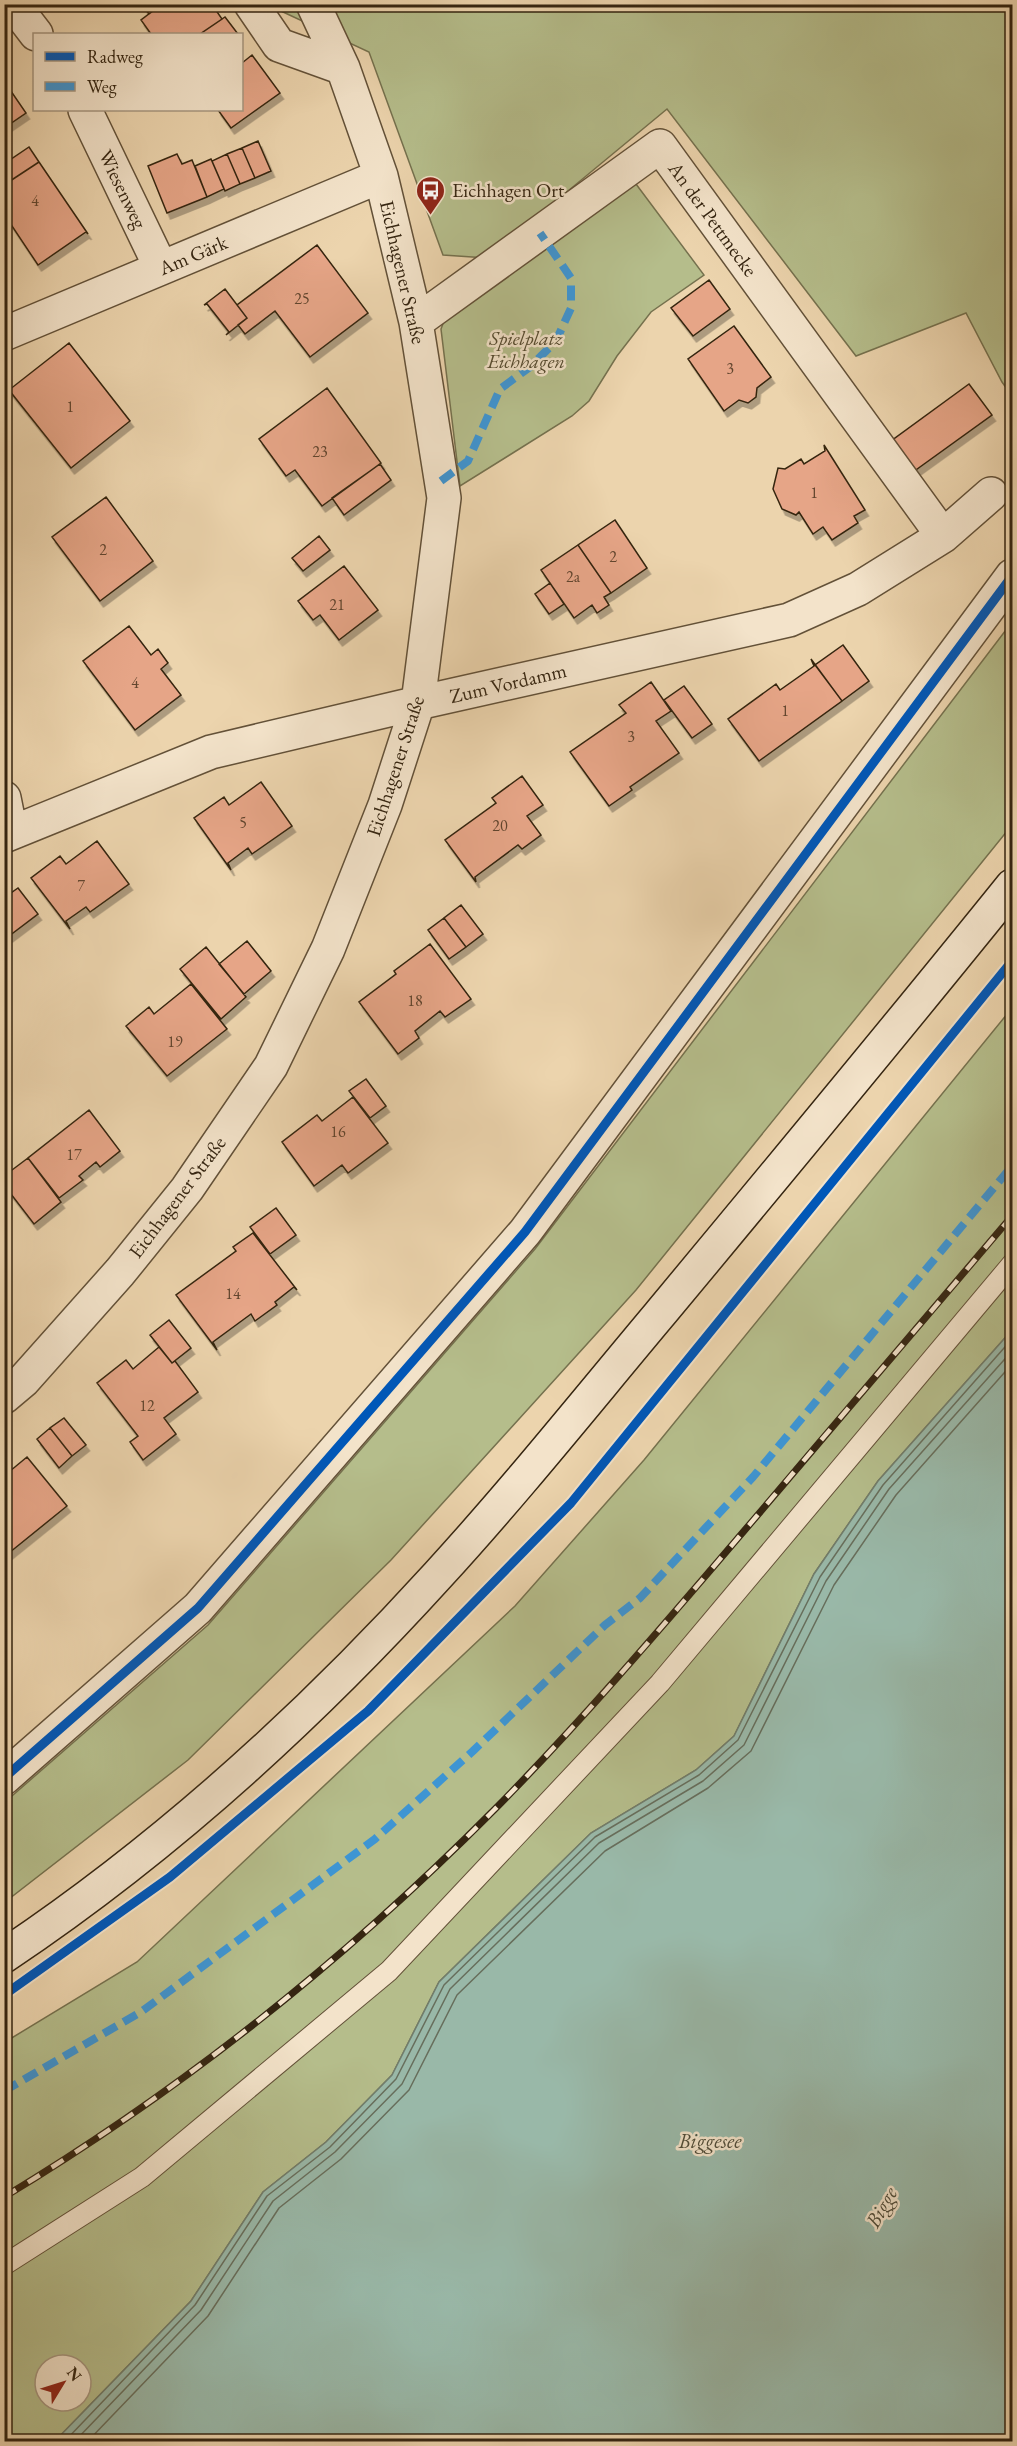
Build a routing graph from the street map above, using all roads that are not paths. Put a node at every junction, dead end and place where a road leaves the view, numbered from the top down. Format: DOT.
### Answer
graph roads {
  1 [pos="13,4"];
  2 [pos="250,4"];
  3 [pos="314,4"];
  4 [pos="35,33"];
  5 [pos="343,68"];
  6 [pos="85,111"];
  7 [pos="381,176"];
  8 [pos="161,268"];
  9 [pos="416,322"];
  10 [pos="4,334"];
  11 [pos="991,494"];
  12 [pos="943,536"];
  13 [pos="1012,576"];
  14 [pos="418,703"];
  15 [pos="4,798"];
  16 [pos="8,835"];
  17 [pos="1012,886"];
  18 [pos="1012,1264"];
  19 [pos="4,1397"];
  20 [pos="4,1778"];
  21 [pos="4,1956"];
  22 [pos="4,2265"];
  1 -- 4 [label="street"];
  2 -- 5 [label="street"];
  3 -- 5 [label="street, Eichhagener Straße"];
  5 -- 7 [label="street, Eichhagener Straße"];
  6 -- 8 [label="street, Wiesenweg"];
  7 -- 8 [label="street, Am Gärk"];
  7 -- 9 [label="street, Eichhagener Straße"];
  8 -- 10 [label="street, Am Gärk"];
  9 -- 12 [label="street, An der Pettmecke"];
  9 -- 14 [label="street, Eichhagener Straße"];
  11 -- 12 [label="street, Zum Vordamm"];
  12 -- 14 [label="street, Zum Vordamm"];
  13 -- 20 [label="street"];
  14 -- 16 [label="street, Zum Vordamm"];
  14 -- 19 [label="street, Eichhagener Straße"];
  15 -- 16 [label="street"];
  17 -- 21 [label="street"];
  18 -- 22 [label="lane"];
}
